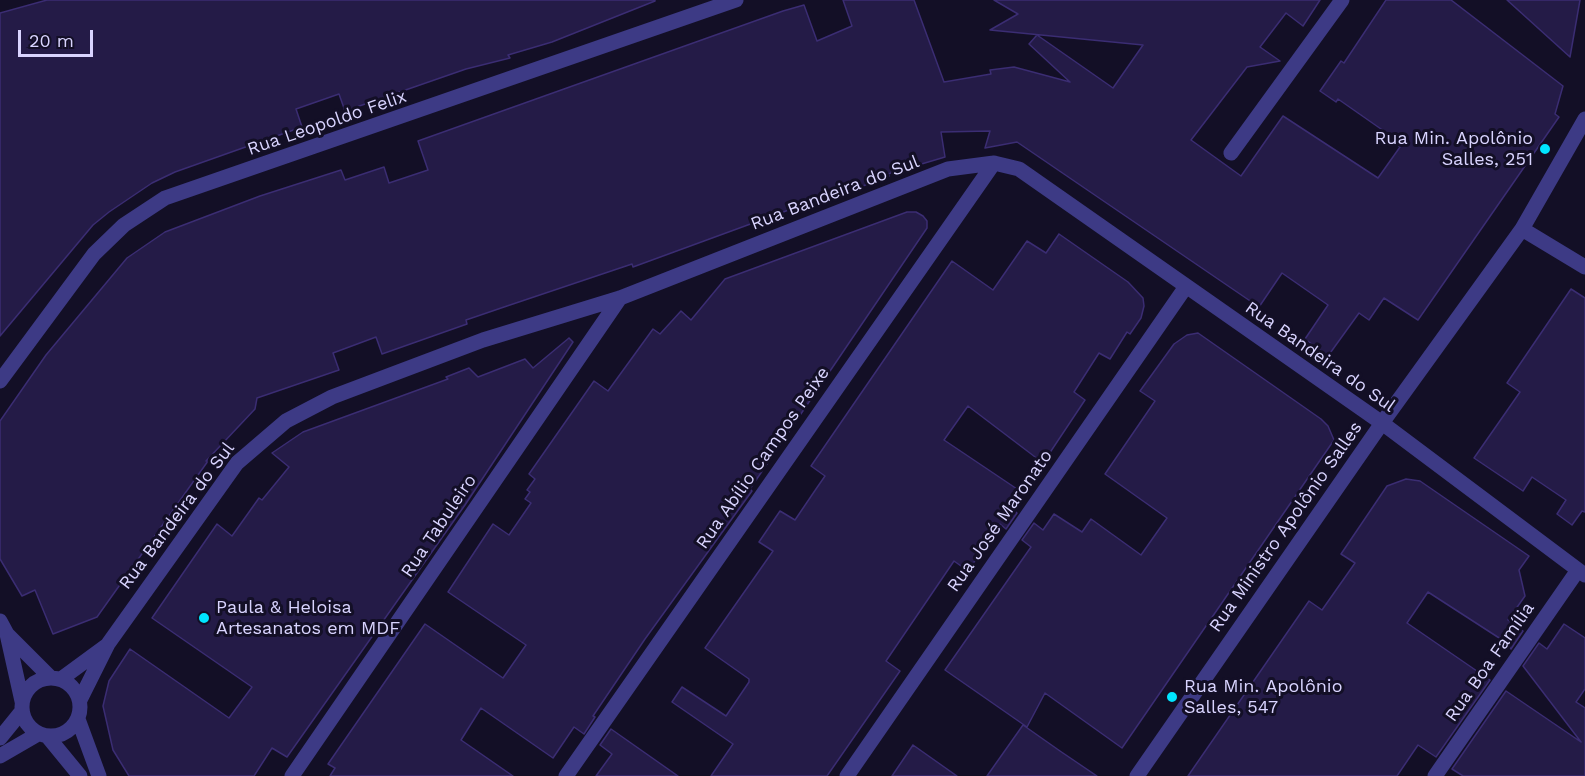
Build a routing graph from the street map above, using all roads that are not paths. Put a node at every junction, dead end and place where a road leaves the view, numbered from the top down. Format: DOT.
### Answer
graph roads {
  1 [pos="736,0"];
  2 [pos="1342,0"];
  3 [pos="1585,119"];
  4 [pos="1231,153"];
  5 [pos="994,163"];
  6 [pos="1522,229"];
  7 [pos="1585,267"];
  8 [pos="1185,288"];
  9 [pos="620,298"];
  10 [pos="0,381"];
  11 [pos="1382,423"];
  12 [pos="1581,573"];
  13 [pos="4,627"];
  14 [pos="108,644"];
  15 [pos="56,678"];
  16 [pos="80,700"];
  17 [pos="22,706"];
  18 [pos="78,719"];
  19 [pos="43,735"];
  20 [pos="0,738"];
  21 [pos="0,756"];
  22 [pos="80,776"];
  23 [pos="99,776"];
  24 [pos="292,776"];
  25 [pos="566,776"];
  26 [pos="847,776"];
  27 [pos="1137,776"];
  28 [pos="1435,776"];
  1 -- 10 [label="street, Rua Leopoldo Felix"];
  2 -- 4 [label="street"];
  3 -- 6 [label="street, Rua Ministro Apolônio Salles"];
  5 -- 8 [label="street, Rua Bandeira do Sul"];
  5 -- 9 [label="street, Rua Bandeira do Sul"];
  5 -- 25 [label="street, Rua Abílio Campos Peixe"];
  6 -- 7 [label="street"];
  6 -- 11 [label="street, Rua Ministro Apolônio Salles"];
  8 -- 11 [label="street, Rua Bandeira do Sul"];
  8 -- 26 [label="street, Rua José Maronato"];
  9 -- 14 [label="street, Rua Bandeira do Sul"];
  9 -- 24 [label="street, Rua Tabuleiro"];
  11 -- 12 [label="street, Rua Bandeira do Sul"];
  11 -- 27 [label="street, Rua Ministro Apolônio Salles"];
  12 -- 28 [label="street, Rua Boa Família"];
  13 -- 15 [label="street"];
  13 -- 17 [label="street"];
  14 -- 15 [label="street, Rua Bandeira do Sul"];
  14 -- 16 [label="street, Rua Bandeira do Sul"];
  15 -- 16 [label="street"];
  15 -- 17 [label="street"];
  16 -- 18 [label="street"];
  17 -- 19 [label="street"];
  17 -- 20 [label="street"];
  18 -- 19 [label="street"];
  18 -- 23 [label="street"];
  19 -- 21 [label="street"];
  19 -- 22 [label="street"];
}
